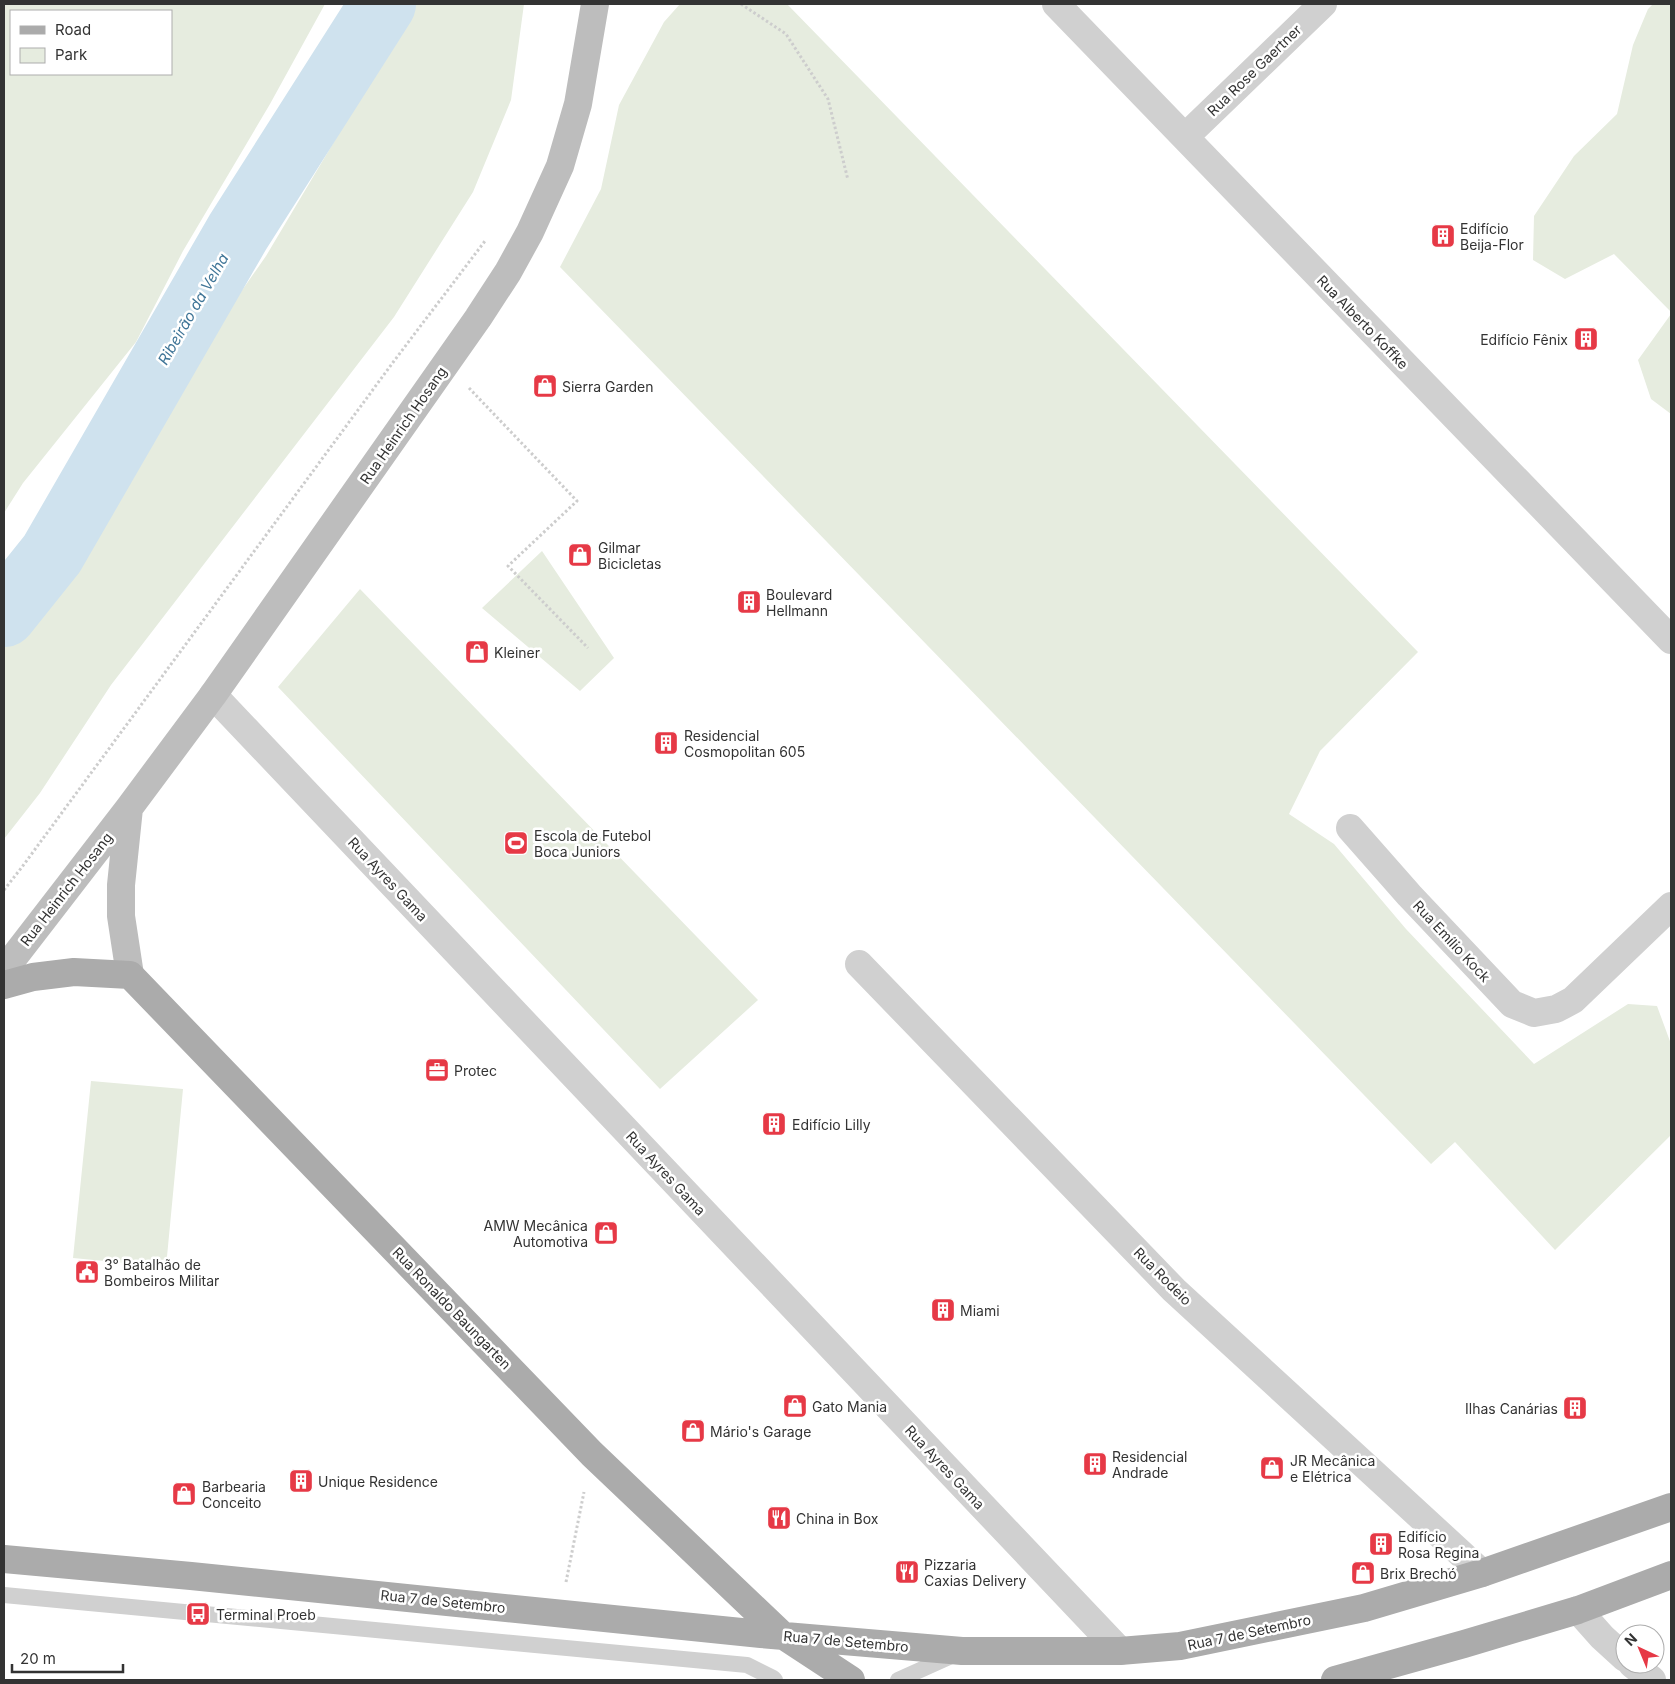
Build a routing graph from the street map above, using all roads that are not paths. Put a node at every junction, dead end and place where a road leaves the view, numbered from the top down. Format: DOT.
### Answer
graph roads {
  1 [pos="595,4"];
  2 [pos="1056,4"];
  3 [pos="1323,4"];
  4 [pos="1185,137"];
  5 [pos="1671,640"];
  6 [pos="213,695"];
  7 [pos="129,808"];
  8 [pos="1350,828"];
  9 [pos="1671,906"];
  10 [pos="859,964"];
  11 [pos="4,970"];
  12 [pos="130,975"];
  13 [pos="4,985"];
  14 [pos="1671,1506"];
  15 [pos="4,1559"];
  16 [pos="1482,1573"];
  17 [pos="1671,1575"];
  18 [pos="4,1595"];
  19 [pos="1578,1610"];
  20 [pos="781,1634"];
  21 [pos="1615,1649"];
  22 [pos="962,1651"];
  23 [pos="1120,1651"];
  24 [pos="775,1680"];
  25 [pos="851,1680"];
  26 [pos="898,1680"];
  27 [pos="1335,1680"];
  1 -- 6 [label="main road, Rua Heinrich Hosang"];
  2 -- 4 [label="street, Rua Alberto Koffke"];
  3 -- 4 [label="street, Rua Rose Gaertner"];
  4 -- 5 [label="street, Rua Alberto Koffke"];
  6 -- 7 [label="main road, Rua Heinrich Hosang"];
  6 -- 23 [label="street, Rua Ayres Gama"];
  7 -- 11 [label="main road, Rua Heinrich Hosang"];
  7 -- 12 [label="main road, Rua Heinrich Hosang"];
  8 -- 9 [label="street, Rua Emílio Kock"];
  10 -- 16 [label="street, Rua Rodeio"];
  12 -- 13 [label="main road"];
  12 -- 20 [label="main road, Rua Ronaldo Baungarten"];
  14 -- 16 [label="main road, Rua 7 de Setembro"];
  15 -- 20 [label="main road, Rua 7 de Setembro"];
  16 -- 23 [label="main road, Rua 7 de Setembro"];
  17 -- 19 [label="main road"];
  18 -- 24 [label="lane"];
  19 -- 21 [label="street"];
  19 -- 27 [label="main road"];
  20 -- 22 [label="main road, Rua 7 de Setembro"];
  20 -- 25 [label="main road, Rua Ronaldo Baungarten"];
  22 -- 23 [label="main road, Rua 7 de Setembro"];
  22 -- 26 [label="lane"];
}
